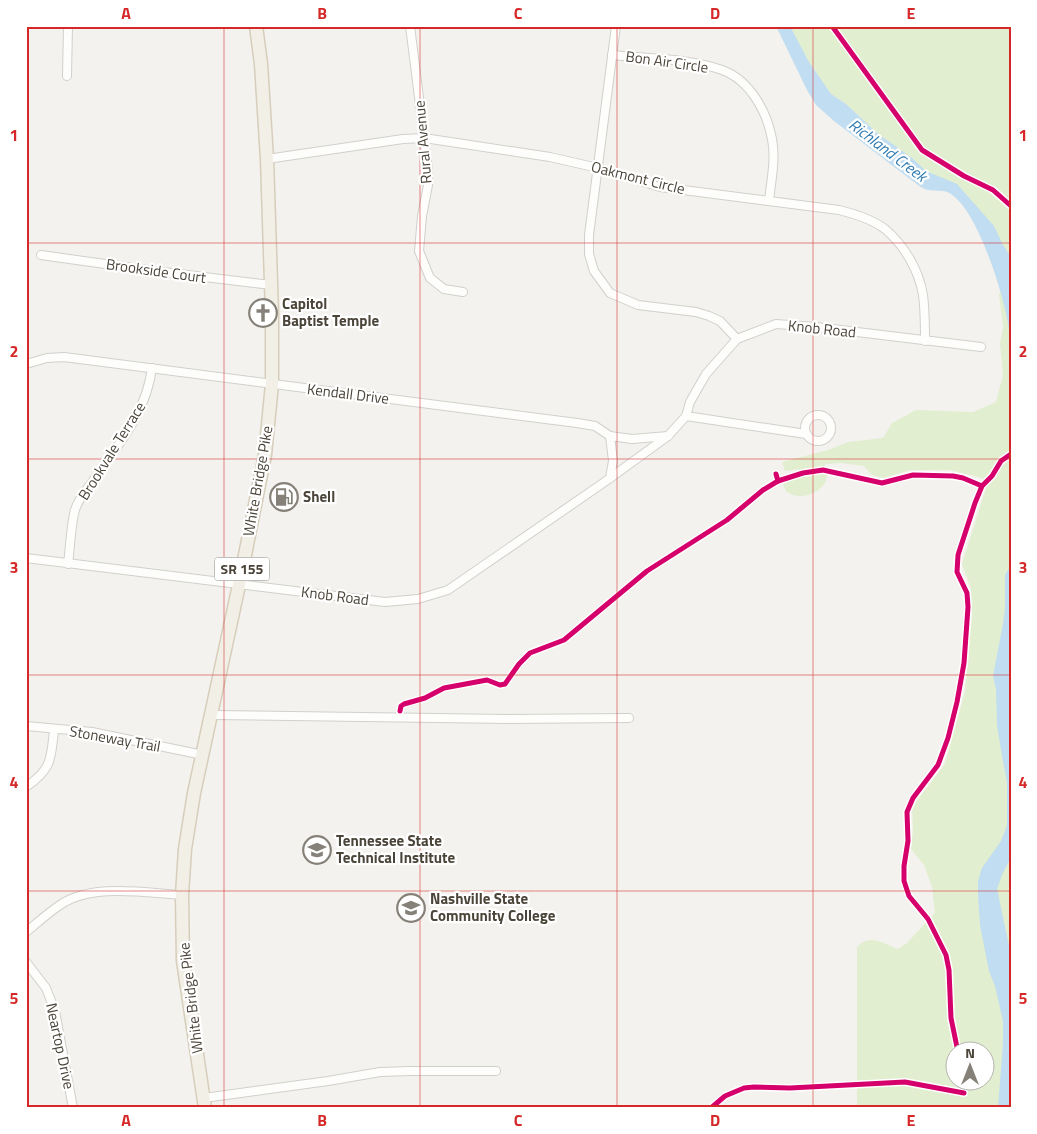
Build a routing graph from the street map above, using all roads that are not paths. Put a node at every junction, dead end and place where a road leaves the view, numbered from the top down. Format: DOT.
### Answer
graph roads {
  1 [pos="68,26"];
  2 [pos="256,26"];
  3 [pos="410,26"];
  4 [pos="616,26"];
  5 [pos="612,55"];
  6 [pos="67,76"];
  7 [pos="424,138"];
  8 [pos="266,159"];
  9 [pos="598,168"];
  10 [pos="769,201"];
  11 [pos="42,255"];
  12 [pos="271,285"];
  13 [pos="463,292"];
  14 [pos="737,338"];
  15 [pos="925,341"];
  16 [pos="981,347"];
  17 [pos="26,364"];
  18 [pos="152,368"];
  19 [pos="272,384"];
  20 [pos="686,416"];
  21 [pos="806,434"];
  22 [pos="610,436"];
  23 [pos="668,436"];
  24 [pos="610,478"];
  25 [pos="26,558"];
  26 [pos="68,564"];
  27 [pos="239,585"];
  28 [pos="212,715"];
  29 [pos="629,718"];
  30 [pos="26,726"];
  31 [pos="54,730"];
  32 [pos="203,755"];
  33 [pos="26,787"];
  34 [pos="182,895"];
  35 [pos="26,932"];
  36 [pos="26,962"];
  37 [pos="496,1071"];
  38 [pos="205,1103"];
  39 [pos="73,1108"];
  1 -- 6 [label="street"];
  2 -- 8 [label="main road, White Bridge Pike / SR 155"];
  3 -- 7 [label="street, Rural Avenue"];
  4 -- 5 [label="street"];
  5 -- 9 [label="street"];
  5 -- 10 [label="street, Bon Air Circle"];
  7 -- 8 [label="street, Oakmont Circle"];
  7 -- 9 [label="street, Oakmont Circle"];
  7 -- 13 [label="street, Rural Avenue"];
  8 -- 12 [label="main road, White Bridge Pike / SR 155"];
  9 -- 10 [label="street, Oakmont Circle"];
  9 -- 14 [label="street"];
  10 -- 15 [label="street, Oakmont Circle"];
  11 -- 12 [label="street, Brookside Court"];
  12 -- 19 [label="main road, White Bridge Pike / SR 155"];
  14 -- 15 [label="street, Knob Road"];
  14 -- 20 [label="street, Knob Road"];
  15 -- 16 [label="street, Knob Road"];
  17 -- 18 [label="street, Kendall Drive"];
  18 -- 19 [label="street, Kendall Drive"];
  18 -- 26 [label="street, Brookvale Terrace"];
  19 -- 22 [label="street, Kendall Drive"];
  19 -- 27 [label="main road, White Bridge Pike / SR 155"];
  20 -- 21 [label="street"];
  20 -- 23 [label="street, Knob Road"];
  22 -- 23 [label="street, Kendall Drive"];
  22 -- 24 [label="street"];
  23 -- 24 [label="street, Knob Road"];
  24 -- 27 [label="street, Knob Road"];
  25 -- 26 [label="street, Knob Road"];
  26 -- 27 [label="street, Knob Road"];
  27 -- 28 [label="main road, White Bridge Pike / SR 155"];
  28 -- 29 [label="street"];
  28 -- 32 [label="main road, White Bridge Pike / SR 155"];
  30 -- 31 [label="street, Stoneway Trail"];
  31 -- 32 [label="street, Stoneway Trail"];
  31 -- 33 [label="street"];
  32 -- 34 [label="main road, White Bridge Pike / SR 155"];
  34 -- 35 [label="street"];
  34 -- 38 [label="main road, White Bridge Pike / SR 155"];
  36 -- 39 [label="street, Neartop Drive"];
  37 -- 38 [label="street"];
}
